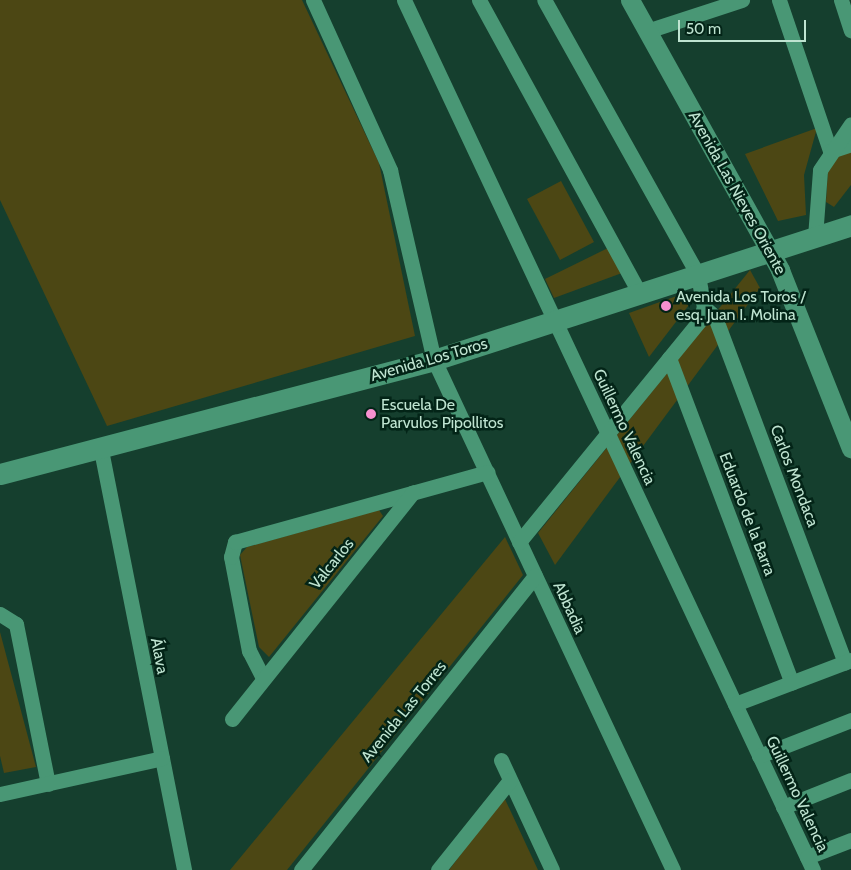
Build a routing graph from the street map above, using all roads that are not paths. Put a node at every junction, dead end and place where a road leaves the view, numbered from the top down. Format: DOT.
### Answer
graph roads {
  1 [pos="313,0"];
  2 [pos="404,0"];
  3 [pos="479,0"];
  4 [pos="544,0"];
  5 [pos="742,0"];
  6 [pos="779,0"];
  7 [pos="841,0"];
  8 [pos="631,1"];
  9 [pos="714,4"];
  10 [pos="851,30"];
  11 [pos="647,31"];
  12 [pos="851,124"];
  13 [pos="851,144"];
  14 [pos="830,151"];
  15 [pos="850,228"];
  16 [pos="815,237"];
  17 [pos="770,252"];
  18 [pos="698,275"];
  19 [pos="640,294"];
  20 [pos="704,307"];
  21 [pos="555,321"];
  22 [pos="669,358"];
  23 [pos="434,360"];
  24 [pos="608,432"];
  25 [pos="851,448"];
  26 [pos="100,450"];
  27 [pos="487,472"];
  28 [pos="0,474"];
  29 [pos="413,492"];
  30 [pos="520,542"];
  31 [pos="535,576"];
  32 [pos="0,614"];
  33 [pos="848,661"];
  34 [pos="263,678"];
  35 [pos="792,682"];
  36 [pos="735,704"];
  37 [pos="232,718"];
  38 [pos="851,720"];
  39 [pos="759,756"];
  40 [pos="162,758"];
  41 [pos="501,760"];
  42 [pos="510,780"];
  43 [pos="851,780"];
  44 [pos="48,784"];
  45 [pos="0,794"];
  46 [pos="784,807"];
  47 [pos="851,840"];
  48 [pos="810,864"];
  49 [pos="184,870"];
  50 [pos="301,870"];
  51 [pos="438,870"];
  52 [pos="552,870"];
  53 [pos="673,870"];
  1 -- 23 [label="street, Abbadia"];
  2 -- 21 [label="street, Guillermo Valencia"];
  3 -- 19 [label="street"];
  4 -- 18 [label="street"];
  5 -- 9 [label="street"];
  6 -- 14 [label="street"];
  7 -- 10 [label="street"];
  8 -- 11 [label="street, Avenida Las Nieves Oriente"];
  9 -- 11 [label="street"];
  11 -- 17 [label="street, Avenida Las Nieves Oriente"];
  12 -- 14 [label="street"];
  13 -- 14 [label="street"];
  14 -- 16 [label="street"];
  15 -- 16 [label="main road, Avenida Los Toros"];
  16 -- 17 [label="main road, Avenida Los Toros"];
  17 -- 18 [label="main road, Avenida Los Toros"];
  17 -- 25 [label="street, Avenida Las Nieves Oriente"];
  18 -- 19 [label="main road, Avenida Los Toros"];
  18 -- 20 [label="street"];
  19 -- 21 [label="main road, Avenida Los Toros"];
  20 -- 22 [label="street"];
  20 -- 33 [label="street, Carlos Mondaca"];
  21 -- 23 [label="main road, Avenida Los Toros"];
  21 -- 24 [label="street, Guillermo Valencia"];
  22 -- 24 [label="street"];
  22 -- 35 [label="street, Eduardo de la Barra"];
  23 -- 26 [label="main road, Avenida Los Toros"];
  23 -- 27 [label="street, Abbadia"];
  24 -- 30 [label="street"];
  24 -- 36 [label="street, Guillermo Valencia"];
  26 -- 28 [label="main road, Avenida Los Toros"];
  26 -- 40 [label="street, Álava"];
  27 -- 29 [label="street"];
  27 -- 30 [label="street, Abbadia"];
  29 -- 34 [label="street, Valcarlos"];
  29 -- 34 [label="street"];
  30 -- 31 [label="street, Abbadia"];
  31 -- 50 [label="street, Avenida Las Torres"];
  31 -- 53 [label="street, Abbadia"];
  32 -- 44 [label="street"];
  33 -- 35 [label="street"];
  34 -- 37 [label="street, Valcarlos"];
  35 -- 36 [label="street"];
  36 -- 39 [label="street, Guillermo Valencia"];
  38 -- 39 [label="street"];
  39 -- 46 [label="street, Guillermo Valencia"];
  40 -- 44 [label="street"];
  40 -- 49 [label="street, Álava"];
  41 -- 42 [label="street"];
  42 -- 51 [label="street"];
  42 -- 52 [label="street"];
  43 -- 46 [label="street"];
  44 -- 45 [label="street"];
  46 -- 48 [label="street, Guillermo Valencia"];
  47 -- 48 [label="street"];
}
